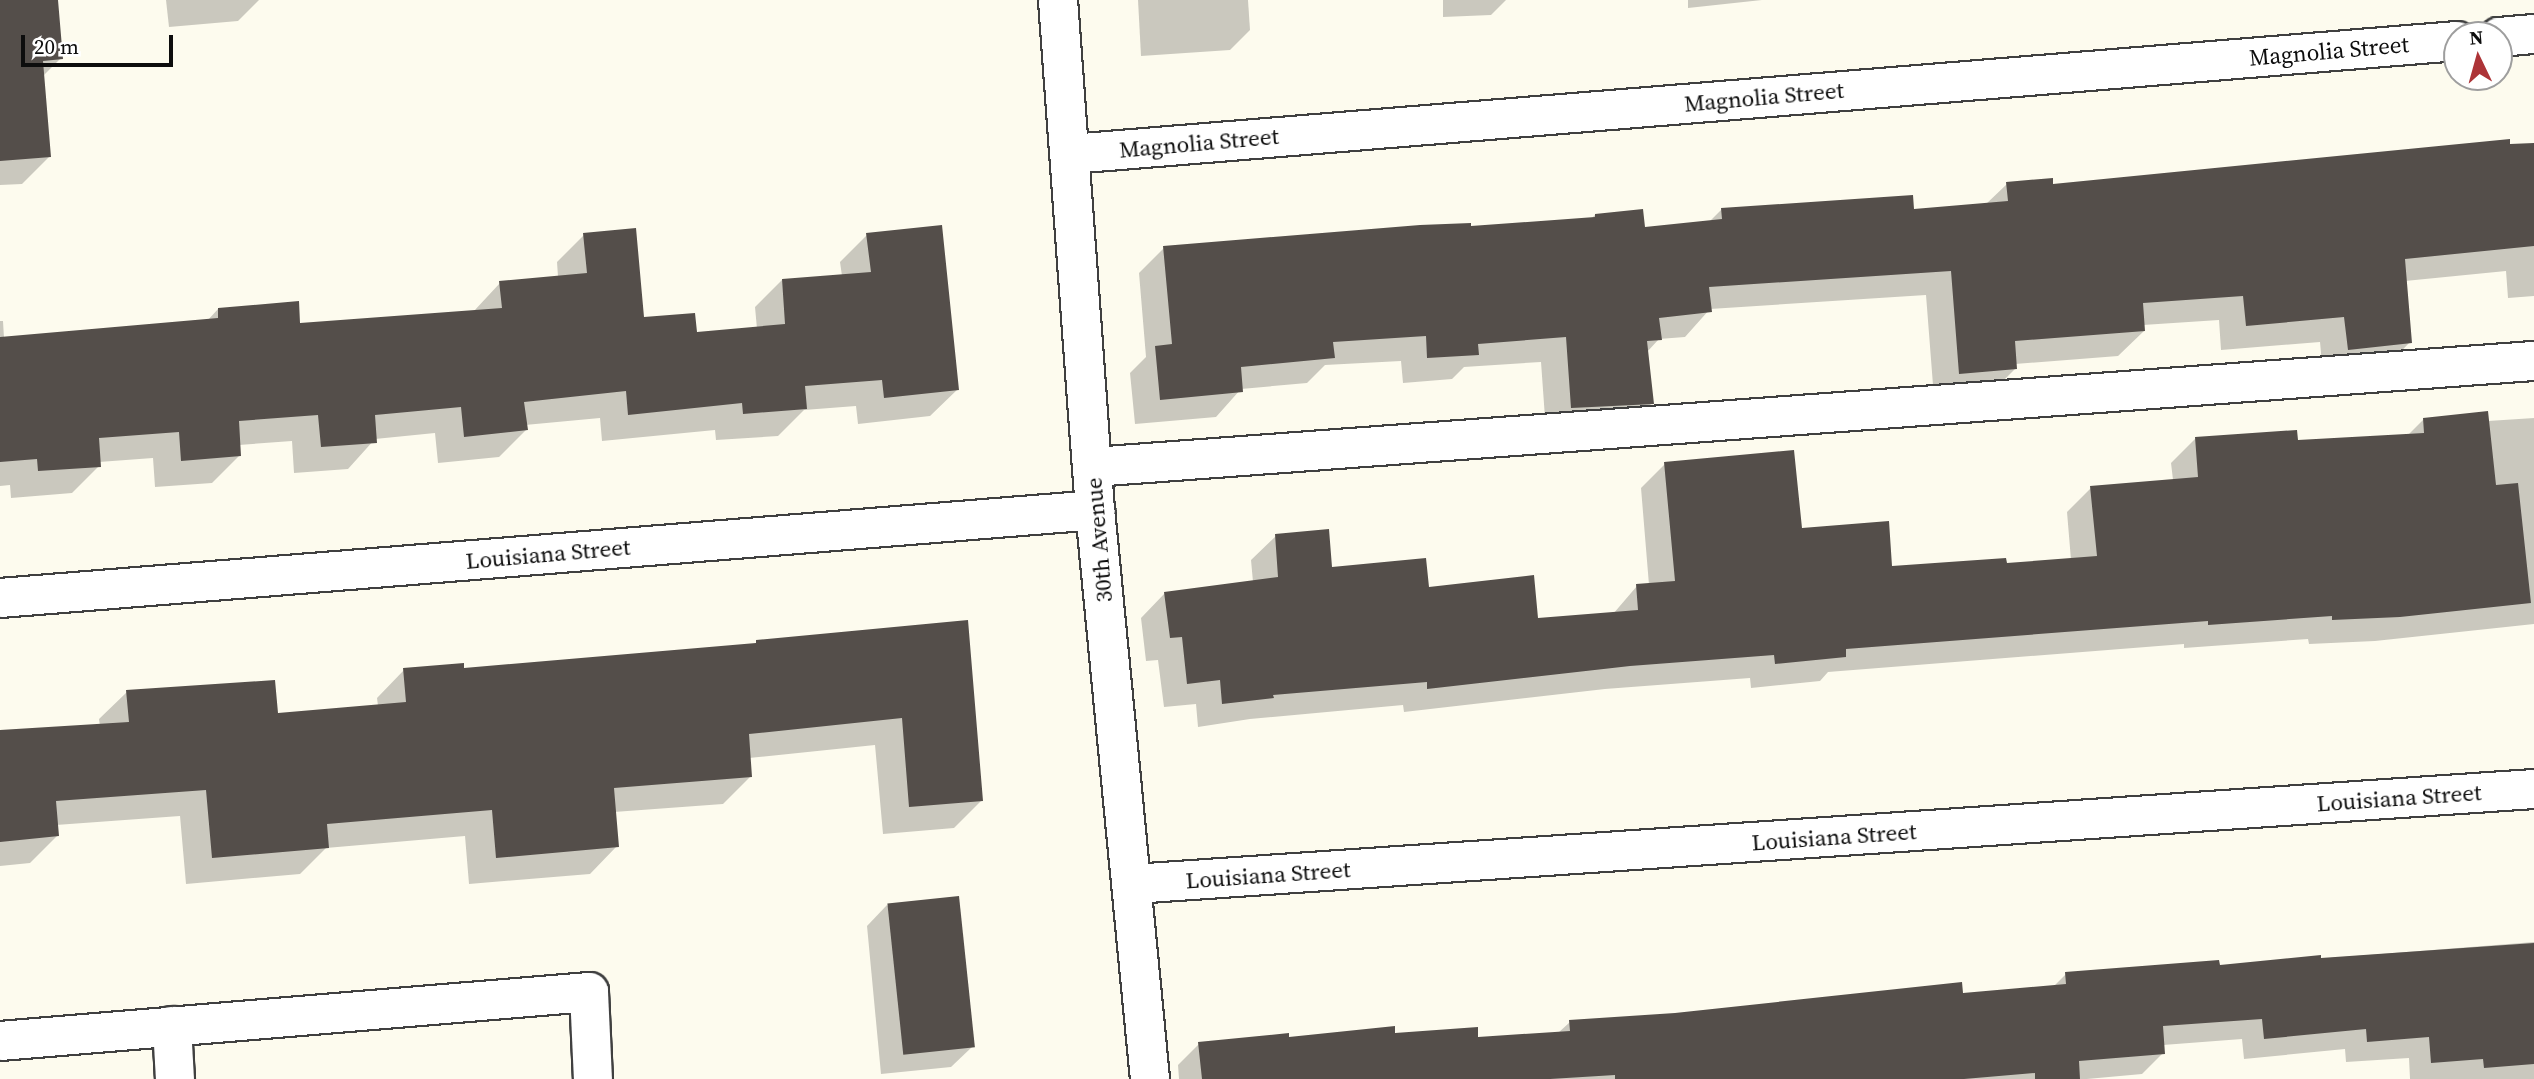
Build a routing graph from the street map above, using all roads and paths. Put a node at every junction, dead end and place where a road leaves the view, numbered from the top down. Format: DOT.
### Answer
graph roads {
  1 [pos="1058,0"];
  2 [pos="2534,34"];
  3 [pos="2513,36"];
  4 [pos="2443,42"];
  5 [pos="1071,154"];
  6 [pos="2534,361"];
  7 [pos="1093,467"];
  8 [pos="1095,510"];
  9 [pos="0,598"];
  10 [pos="2534,789"];
  11 [pos="1133,884"];
  12 [pos="172,1026"];
  13 [pos="0,1041"];
  14 [pos="176,1079"];
  15 [pos="593,1079"];
  16 [pos="1150,1079"];
  1 -- 5 [label="street, 30th Avenue"];
  2 -- 3 [label="street"];
  4 -- 5 [label="street, Magnolia Street"];
  5 -- 7 [label="street, 30th Avenue"];
  6 -- 7 [label="street"];
  7 -- 8 [label="street, 30th Avenue"];
  8 -- 9 [label="street, Louisiana Street"];
  8 -- 11 [label="street, 30th Avenue"];
  10 -- 11 [label="street, Louisiana Street"];
  11 -- 16 [label="street, 30th Avenue"];
  12 -- 13 [label="street"];
  12 -- 14 [label="street"];
  12 -- 15 [label="street"];
}
